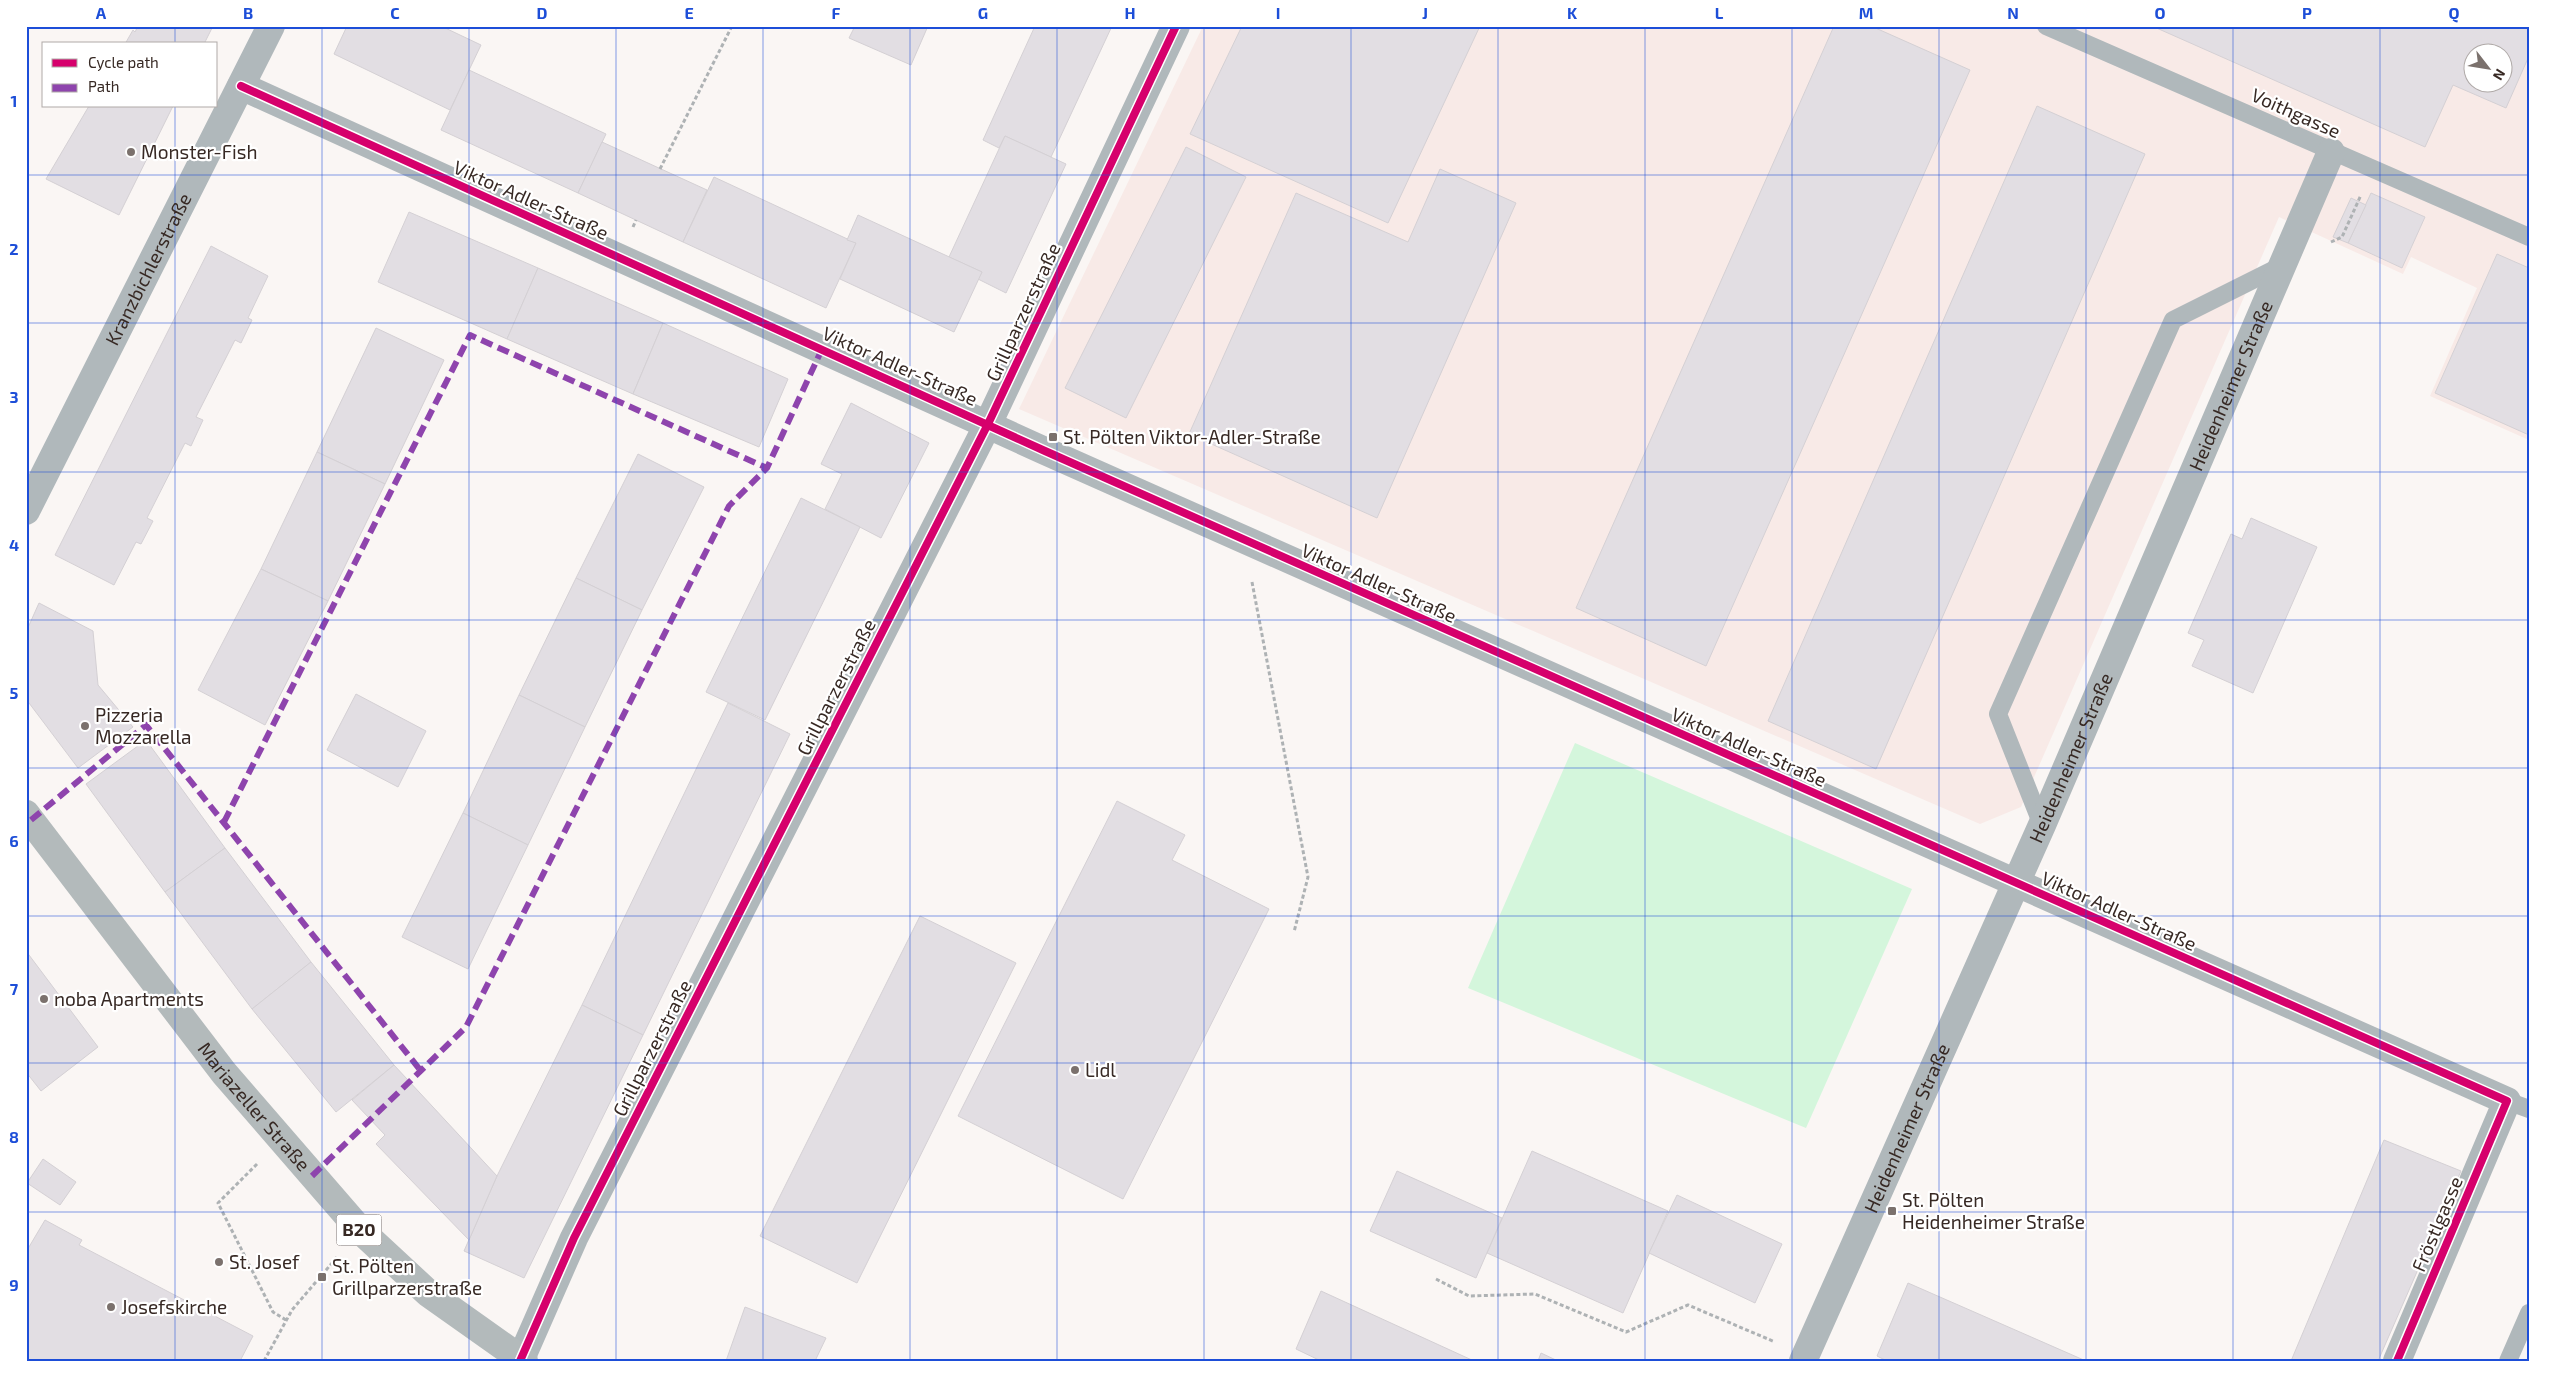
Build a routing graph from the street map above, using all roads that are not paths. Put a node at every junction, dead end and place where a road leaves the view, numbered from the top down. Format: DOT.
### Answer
graph roads {
  1 [pos="271,26"];
  2 [pos="1176,26"];
  3 [pos="2046,26"];
  4 [pos="241,86"];
  5 [pos="2332,152"];
  6 [pos="2529,237"];
  7 [pos="2283,265"];
  8 [pos="988,424"];
  9 [pos="26,511"];
  10 [pos="26,814"];
  11 [pos="2042,825"];
  12 [pos="2016,883"];
  13 [pos="2518,1105"];
  14 [pos="2529,1313"];
  15 [pos="1804,1358"];
  16 [pos="522,1360"];
  17 [pos="2397,1361"];
  18 [pos="2508,1361"];
  1 -- 4 [label="street, Kranzbichlerstraße"];
  2 -- 8 [label="street, Grillparzerstraße"];
  3 -- 5 [label="lane, Voithgasse"];
  4 -- 8 [label="street, Viktor Adler-Straße"];
  4 -- 9 [label="street, Kranzbichlerstraße"];
  5 -- 6 [label="lane, Voithgasse"];
  5 -- 7 [label="street, Heidenheimer Straße"];
  7 -- 11 [label="street, Heidenheimer Straße"];
  7 -- 11 [label="lane"];
  8 -- 12 [label="street, Viktor Adler-Straße"];
  8 -- 16 [label="street, Grillparzerstraße"];
  10 -- 16 [label="main road, Mariazeller Straße / B20"];
  11 -- 12 [label="street, Heidenheimer Straße"];
  12 -- 13 [label="street, Viktor Adler-Straße"];
  12 -- 15 [label="street, Heidenheimer Straße"];
  13 -- 17 [label="street, Fröstlgasse"];
  14 -- 18 [label="lane"];
}
